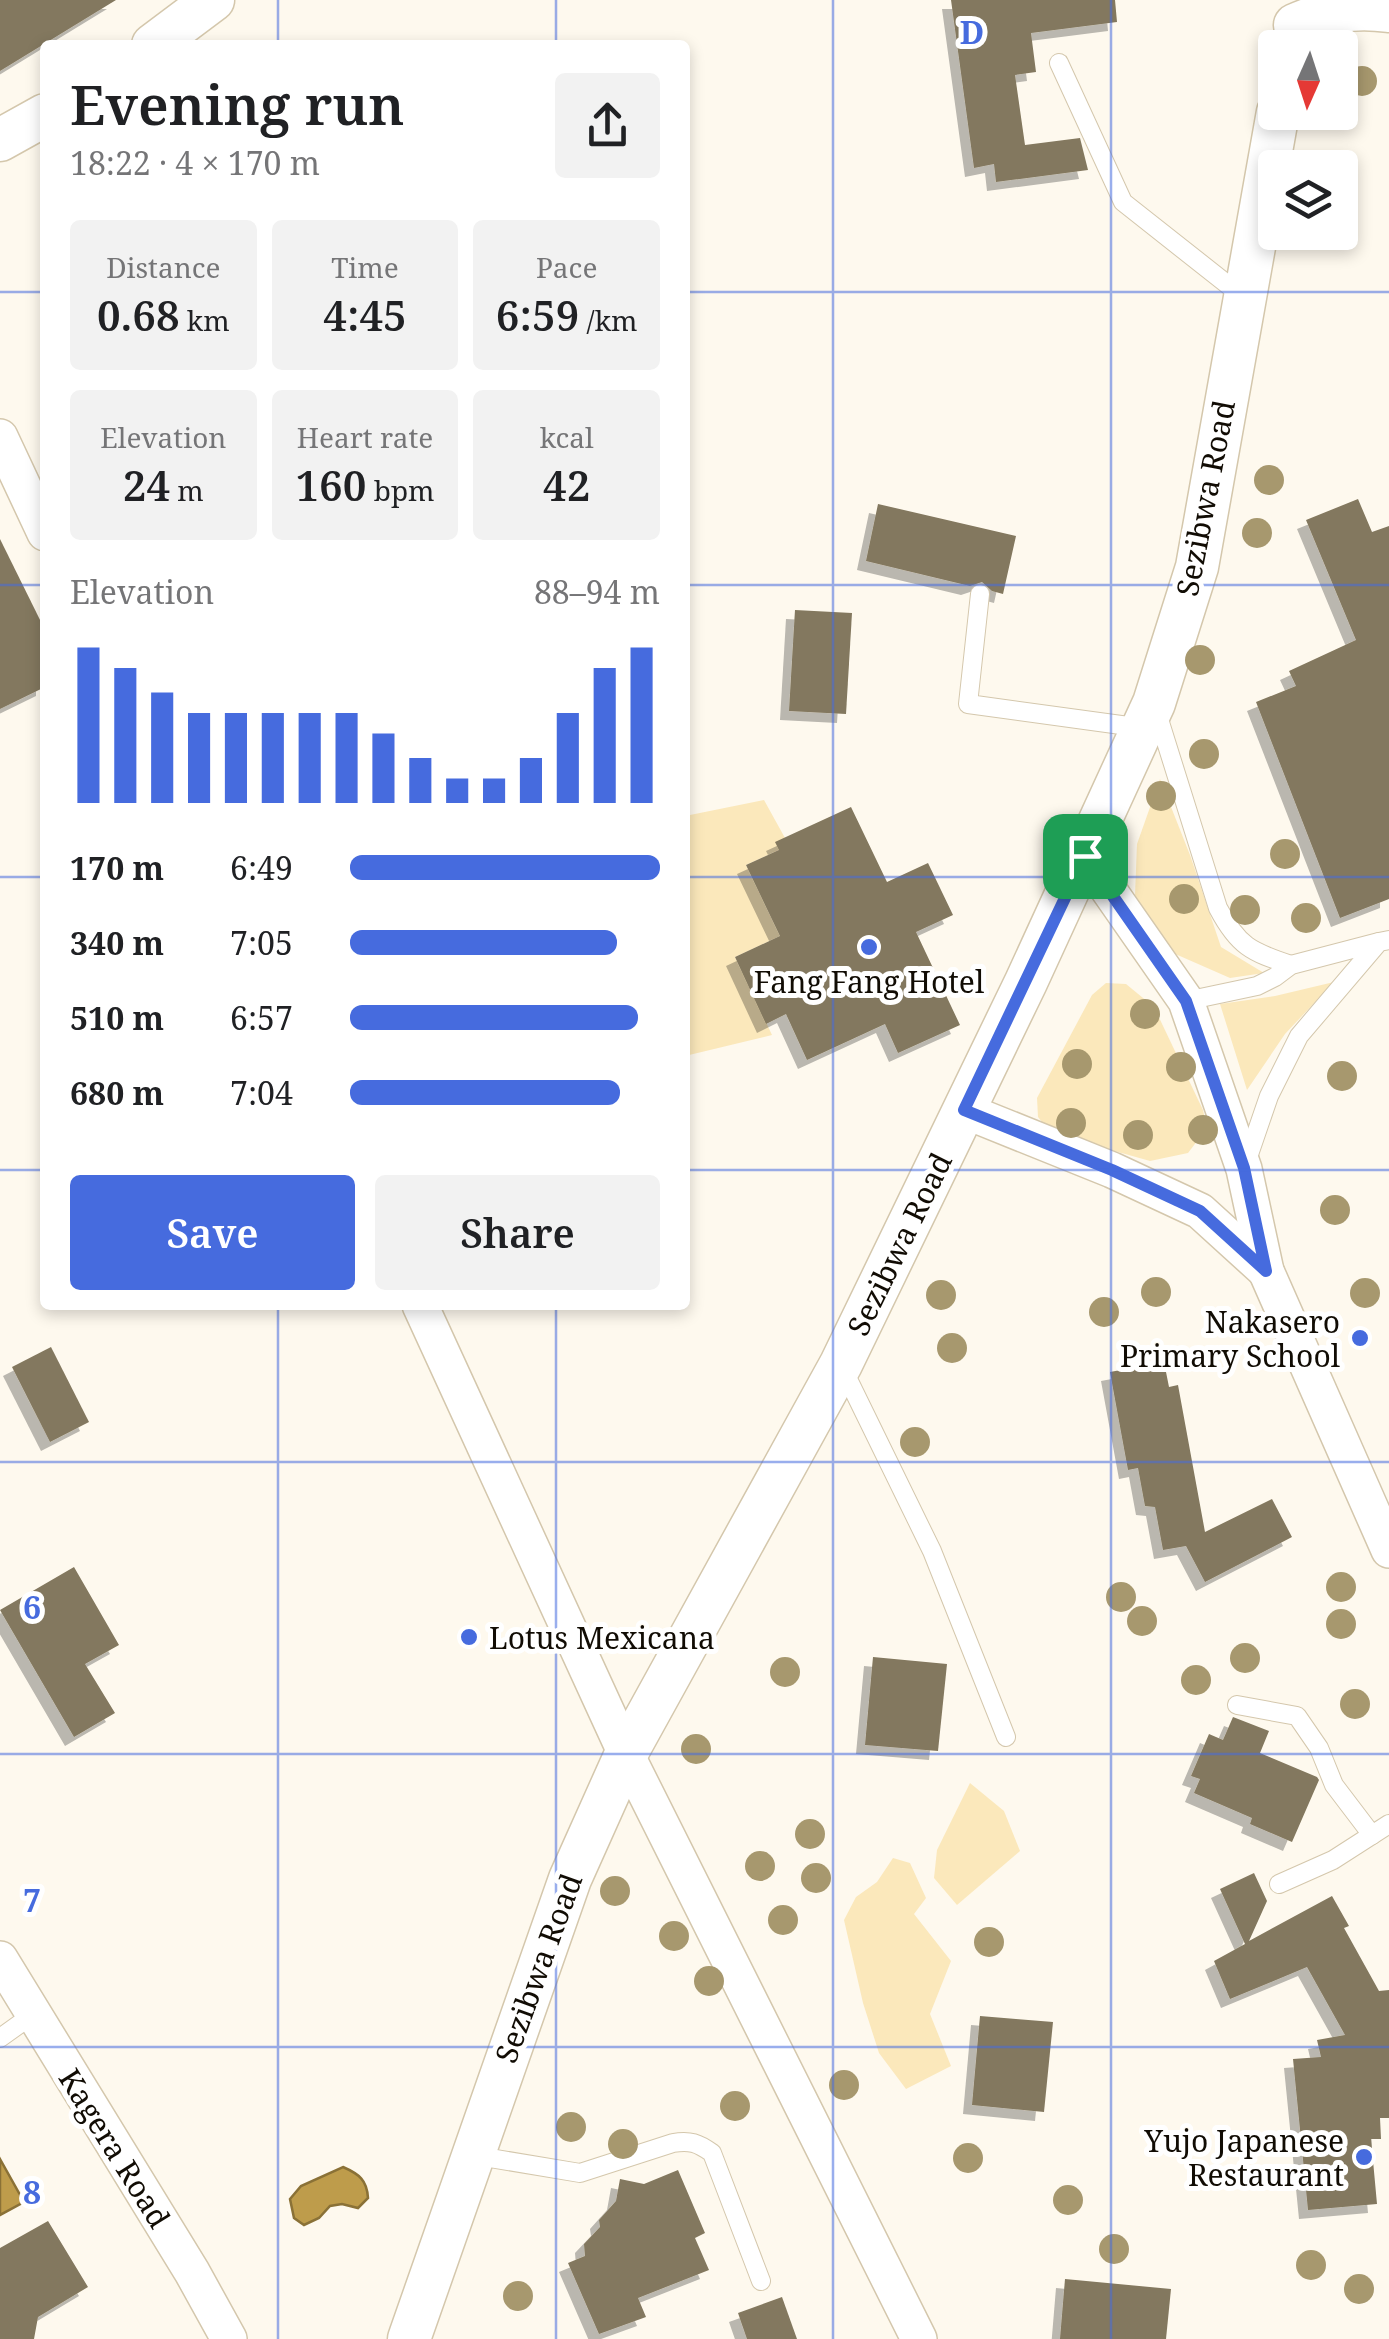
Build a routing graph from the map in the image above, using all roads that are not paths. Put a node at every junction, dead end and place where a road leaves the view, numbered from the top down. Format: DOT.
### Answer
graph roads {
  1 [pos="213,0"];
  2 [pos="1389,12"];
  3 [pos="1294,24"];
  4 [pos="160,40"];
  5 [pos="1059,64"];
  6 [pos="40,118"];
  7 [pos="1274,130"];
  8 [pos="0,140"];
  9 [pos="1242,296"];
  10 [pos="0,437"];
  11 [pos="40,516"];
  12 [pos="980,594"];
  13 [pos="1149,715"];
  14 [pos="1085,856"];
  15 [pos="1384,941"];
  16 [pos="1291,964"];
  17 [pos="1186,1001"];
  18 [pos="964,1110"];
  19 [pos="1244,1168"];
  20 [pos="1266,1271"];
  21 [pos="422,1310"];
  22 [pos="841,1364"];
  23 [pos="1389,1550"];
  24 [pos="1236,1705"];
  25 [pos="1006,1737"];
  26 [pos="626,1754"];
  27 [pos="1389,1824"];
  28 [pos="1372,1835"];
  29 [pos="1279,1884"];
  30 [pos="0,1958"];
  31 [pos="32,2016"];
  32 [pos="0,2038"];
  33 [pos="472,2155"];
  34 [pos="760,2281"];
  35 [pos="228,2339"];
  36 [pos="409,2339"];
  37 [pos="919,2339"];
  1 -- 4 [label="street"];
  2 -- 3 [label="street"];
  5 -- 9 [label="lane"];
  6 -- 8 [label="street"];
  7 -- 9 [label="street, Sezibwa Road"];
  9 -- 13 [label="street, Sezibwa Road"];
  10 -- 11 [label="street"];
  12 -- 13 [label="lane"];
  13 -- 14 [label="street, Sezibwa Road"];
  13 -- 16 [label="lane"];
  14 -- 17 [label="street"];
  14 -- 18 [label="street, Sezibwa Road"];
  15 -- 16 [label="lane"];
  15 -- 19 [label="lane"];
  16 -- 17 [label="lane"];
  17 -- 19 [label="street"];
  18 -- 20 [label="street"];
  18 -- 22 [label="street, Sezibwa Road"];
  19 -- 20 [label="street"];
  20 -- 23 [label="street"];
  21 -- 26 [label="street"];
  22 -- 25 [label="lane"];
  22 -- 26 [label="street, Sezibwa Road"];
  24 -- 28 [label="lane"];
  26 -- 33 [label="street, Sezibwa Road"];
  26 -- 37 [label="street"];
  27 -- 28 [label="lane"];
  28 -- 29 [label="lane"];
  30 -- 31 [label="street, Kagera Road"];
  31 -- 32 [label="lane"];
  31 -- 35 [label="street, Kagera Road"];
  33 -- 34 [label="lane"];
  33 -- 36 [label="street, Sezibwa Road"];
}
